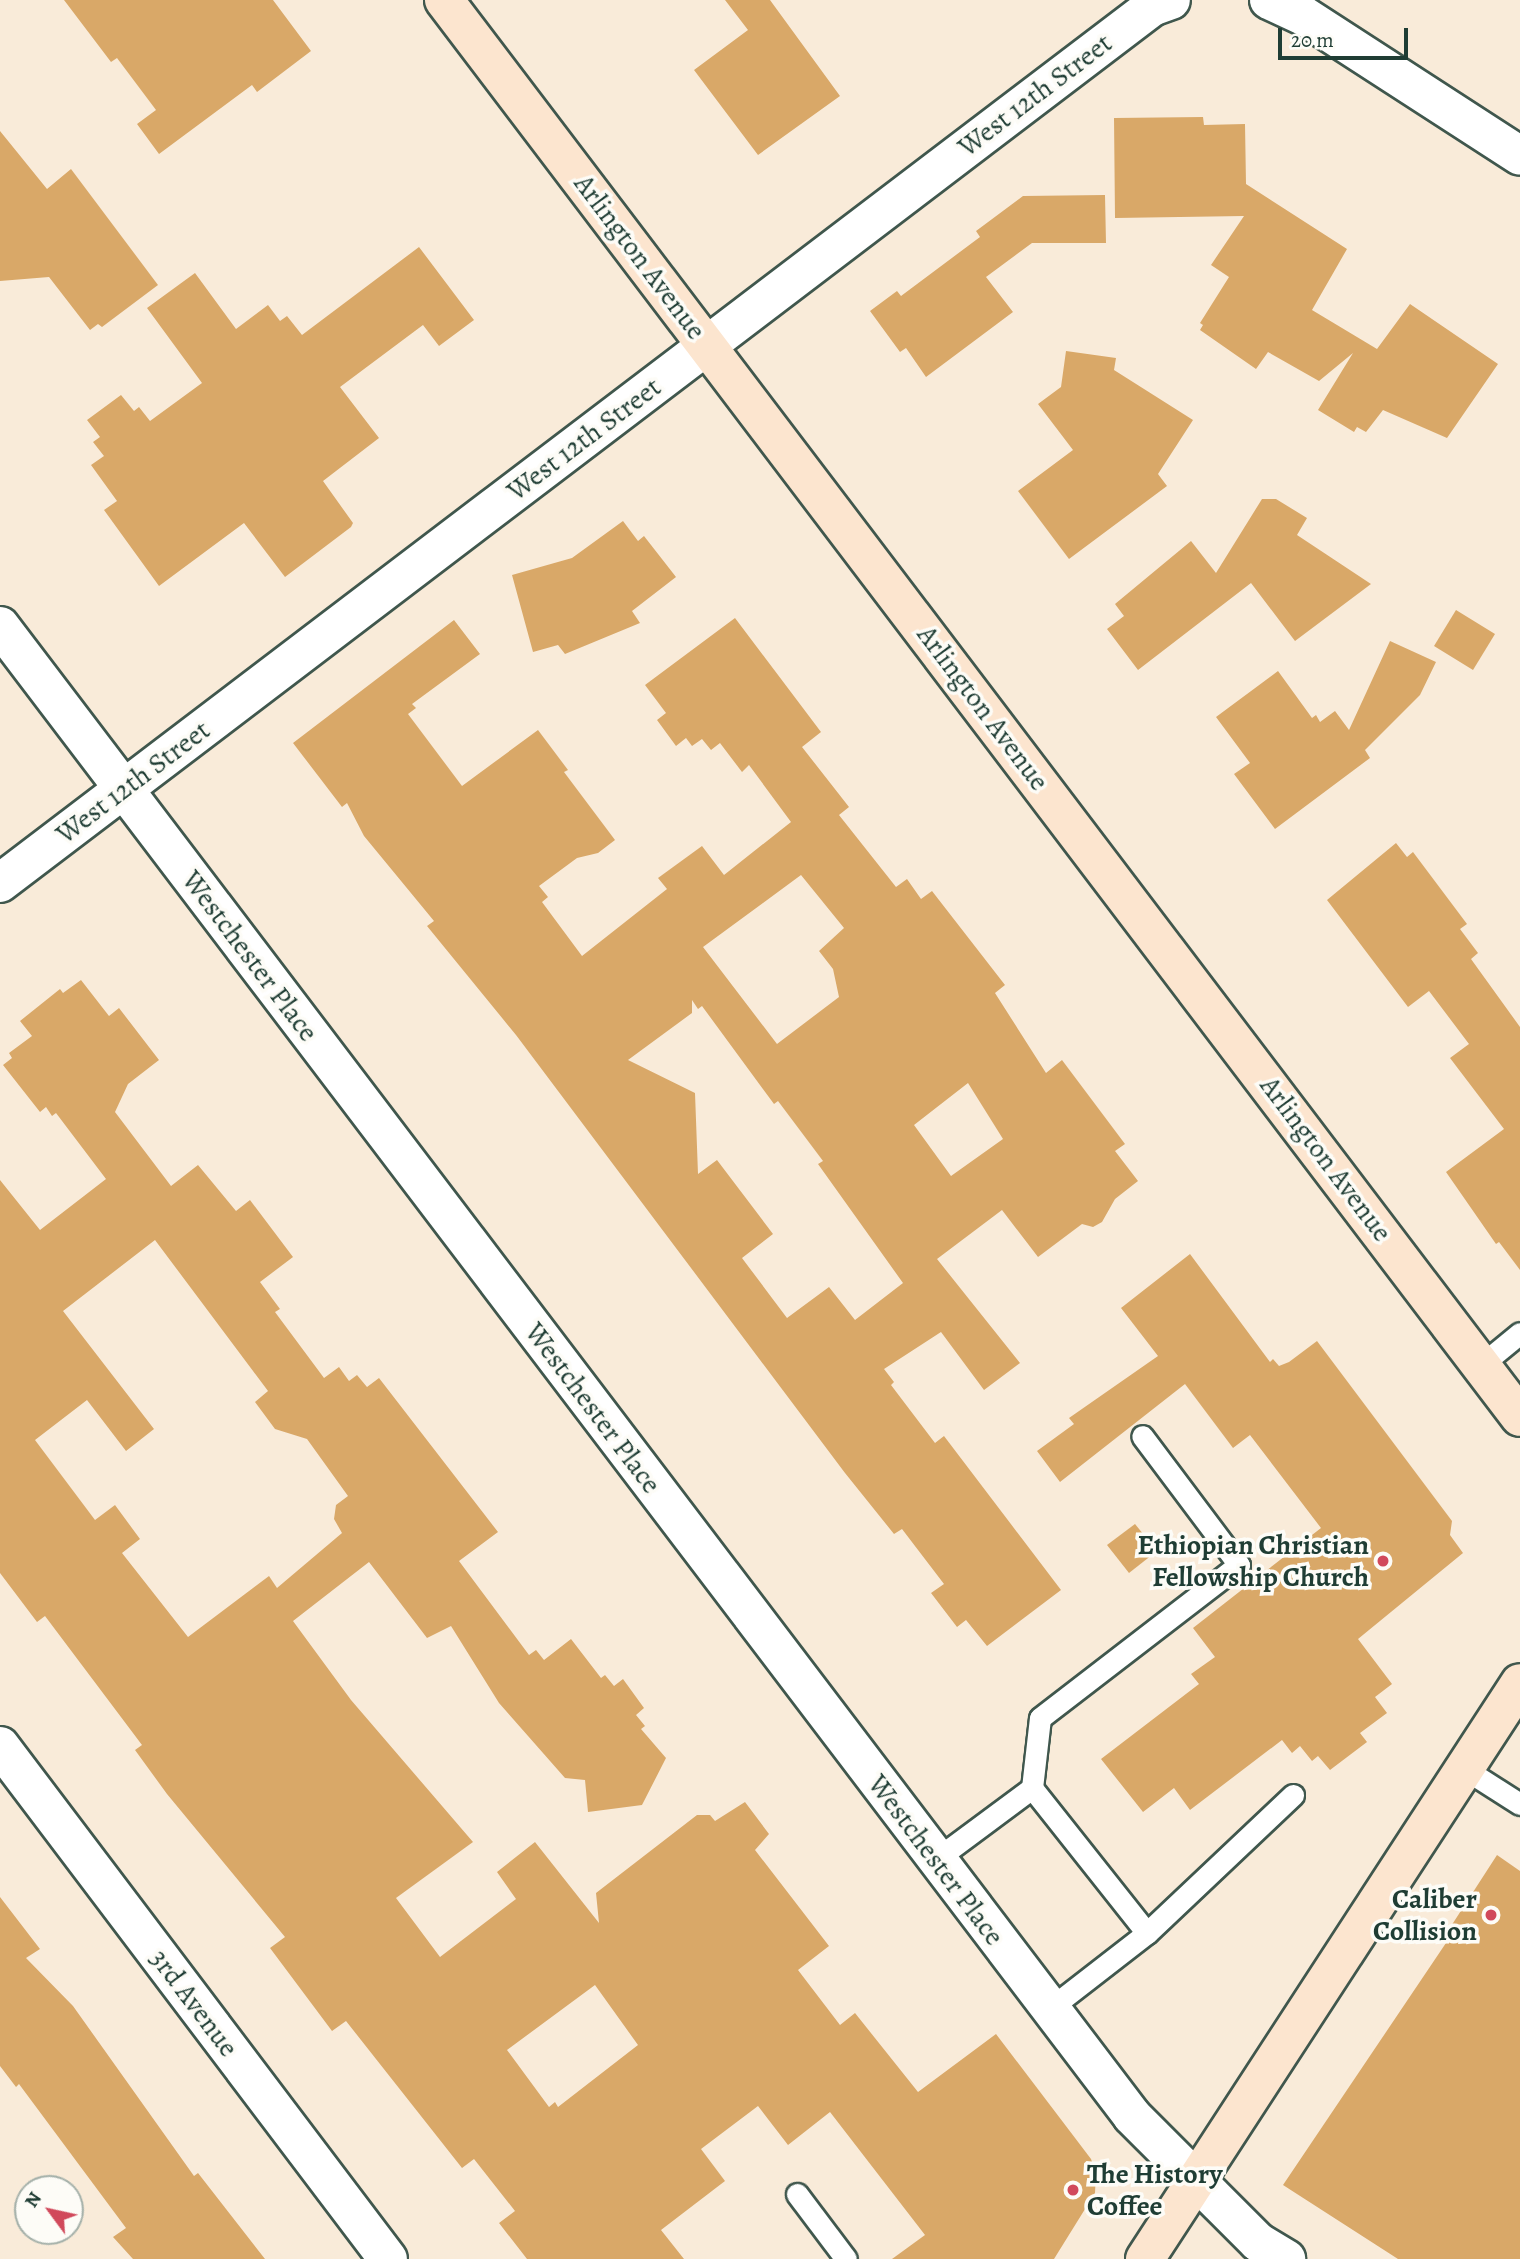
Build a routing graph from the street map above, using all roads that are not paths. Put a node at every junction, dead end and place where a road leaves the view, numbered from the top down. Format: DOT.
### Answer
graph roads {
  1 [pos="444,0"];
  2 [pos="1171,0"];
  3 [pos="1269,0"];
  4 [pos="1520,156"];
  5 [pos="707,345"];
  6 [pos="0,626"];
  7 [pos="124,790"];
  8 [pos="0,883"];
  9 [pos="1520,1332"];
  10 [pos="1481,1365"];
  11 [pos="1520,1417"];
  12 [pos="1142,1436"];
  13 [pos="1520,1683"];
  14 [pos="0,1746"];
  15 [pos="1465,1769"];
  16 [pos="1032,1788"];
  17 [pos="1293,1795"];
  18 [pos="1520,1804"];
  19 [pos="935,1860"];
  20 [pos="1147,1933"];
  21 [pos="1049,2008"];
  22 [pos="1195,2182"];
  23 [pos="797,2194"];
  24 [pos="388,2259"];
  25 [pos="846,2259"];
  26 [pos="1145,2259"];
  27 [pos="1286,2259"];
  1 -- 5 [label="main road, Arlington Avenue"];
  2 -- 5 [label="street, West 12th Street"];
  3 -- 4 [label="street"];
  5 -- 7 [label="street, West 12th Street"];
  5 -- 10 [label="main road, Arlington Avenue"];
  6 -- 7 [label="street, Westchester Place"];
  7 -- 8 [label="street, West 12th Street"];
  7 -- 19 [label="street, Westchester Place"];
  9 -- 10 [label="lane"];
  10 -- 11 [label="main road, Arlington Avenue"];
  12 -- 16 [label="lane"];
  13 -- 15 [label="main road"];
  14 -- 24 [label="street, 3rd Avenue"];
  15 -- 18 [label="lane"];
  15 -- 22 [label="main road"];
  16 -- 19 [label="lane"];
  16 -- 20 [label="lane"];
  17 -- 20 [label="lane"];
  19 -- 21 [label="street, Westchester Place"];
  20 -- 21 [label="lane"];
  21 -- 22 [label="street, Westchester Place"];
  22 -- 26 [label="main road"];
  22 -- 27 [label="street, Westchester Place"];
  23 -- 25 [label="lane"];
}
